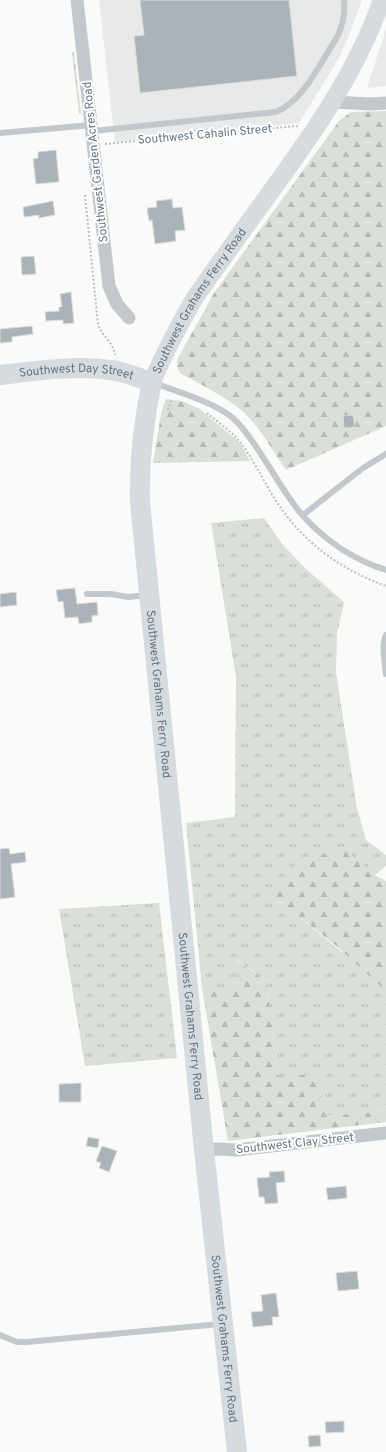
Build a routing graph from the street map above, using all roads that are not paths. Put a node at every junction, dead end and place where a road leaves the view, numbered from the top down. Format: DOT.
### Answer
graph roads {
  1 [pos="77,0"];
  2 [pos="344,0"];
  3 [pos="382,0"];
  4 [pos="334,102"];
  5 [pos="386,103"];
  6 [pos="92,128"];
  7 [pos="0,133"];
  8 [pos="129,318"];
  9 [pos="0,375"];
  10 [pos="152,382"];
  11 [pos="386,454"];
  12 [pos="303,515"];
  13 [pos="386,570"];
  14 [pos="87,594"];
  15 [pos="149,595"];
  16 [pos="386,635"];
  17 [pos="386,674"];
  18 [pos="386,1133"];
  19 [pos="204,1150"];
  20 [pos="223,1324"];
  21 [pos="0,1336"];
  22 [pos="237,1452"];
  1 -- 6 [label="street, Southwest Garden Acres Road"];
  2 -- 6 [label="lane"];
  3 -- 4 [label="main road, Southwest Grahams Ferry Road"];
  4 -- 5 [label="street"];
  4 -- 10 [label="main road, Southwest Grahams Ferry Road"];
  6 -- 7 [label="lane"];
  6 -- 8 [label="street, Southwest Garden Acres Road"];
  9 -- 10 [label="main road, Southwest Day Street"];
  10 -- 12 [label="lane"];
  10 -- 15 [label="main road, Southwest Grahams Ferry Road"];
  11 -- 12 [label="lane"];
  12 -- 13 [label="lane"];
  14 -- 15 [label="lane"];
  15 -- 19 [label="main road, Southwest Grahams Ferry Road"];
  16 -- 17 [label="lane"];
  18 -- 19 [label="street, Southwest Clay Street"];
  19 -- 20 [label="main road, Southwest Grahams Ferry Road"];
  20 -- 21 [label="lane"];
  20 -- 22 [label="main road, Southwest Grahams Ferry Road"];
}
